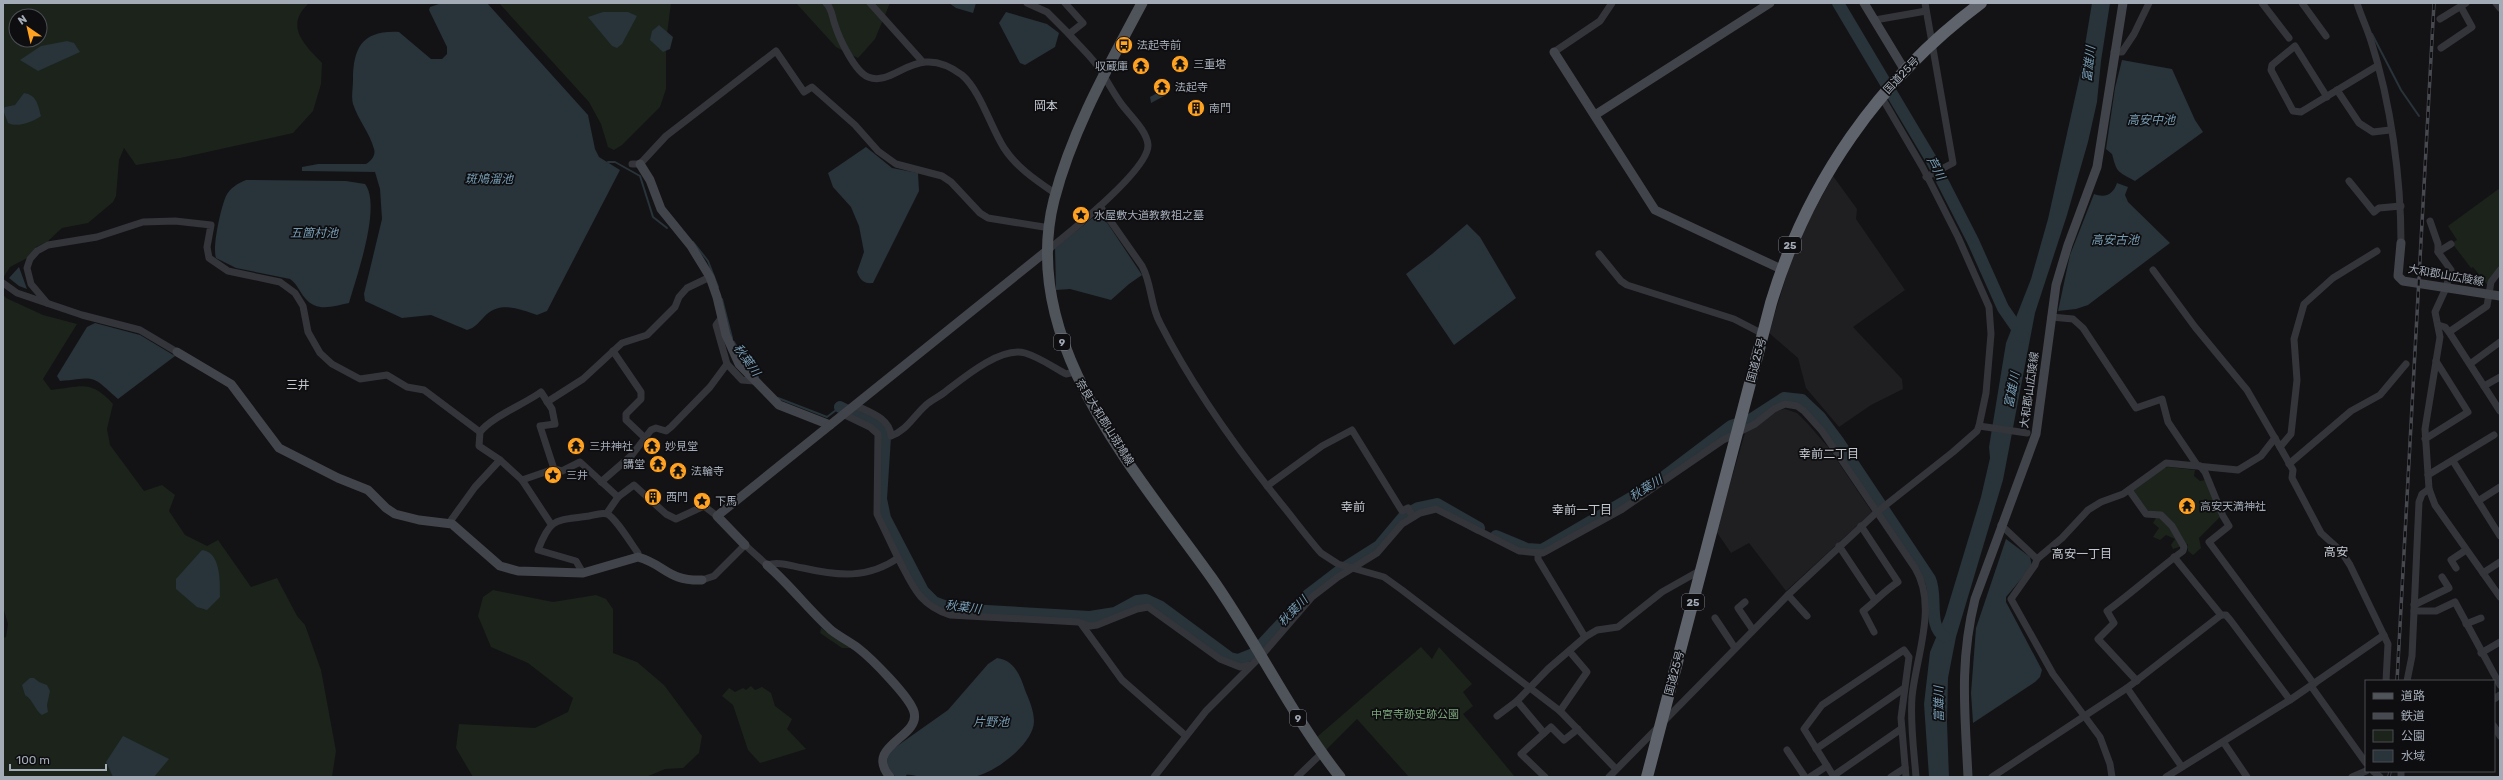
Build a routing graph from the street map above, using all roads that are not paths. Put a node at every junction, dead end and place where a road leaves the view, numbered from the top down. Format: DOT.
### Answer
graph roads {
  1 [pos="826,3"];
  2 [pos="870,3"];
  3 [pos="1027,3"];
  4 [pos="1065,3"];
  5 [pos="1142,3"];
  6 [pos="1612,3"];
  7 [pos="1770,3"];
  8 [pos="1864,3"];
  9 [pos="1925,3"];
  10 [pos="1981,3"];
  11 [pos="2123,3"];
  12 [pos="2149,3"];
  13 [pos="2262,3"];
  14 [pos="2302,3"];
  15 [pos="2357,3"];
  16 [pos="2496,3"];
  17 [pos="2463,5"];
  18 [pos="2500,8"];
  19 [pos="1926,11"];
  20 [pos="2440,19"];
  21 [pos="1875,20"];
  22 [pos="1069,34"];
  23 [pos="2326,36"];
  24 [pos="2289,38"];
  25 [pos="1932,43"];
  26 [pos="2440,48"];
  27 [pos="1554,52"];
  28 [pos="2114,52"];
  29 [pos="922,61"];
  30 [pos="2377,66"];
  31 [pos="1904,69"];
  32 [pos="1103,76"];
  33 [pos="2337,90"];
  34 [pos="1882,95"];
  35 [pos="2327,97"];
  36 [pos="1595,115"];
  37 [pos="2390,130"];
  38 [pos="636,164"];
  39 [pos="1927,176"];
  40 [pos="2349,181"];
  41 [pos="1056,194"];
  42 [pos="1100,206"];
  43 [pos="2401,206"];
  44 [pos="2430,221"];
  45 [pos="1050,228"];
  46 [pos="2401,243"];
  47 [pos="2451,244"];
  48 [pos="1049,249"];
  49 [pos="2377,251"];
  50 [pos="2438,252"];
  51 [pos="1599,254"];
  52 [pos="1782,269"];
  53 [pos="2154,270"];
  54 [pos="2500,270"];
  55 [pos="710,277"];
  56 [pos="3,284"];
  57 [pos="2446,288"];
  58 [pos="2490,295"];
  59 [pos="2500,296"];
  60 [pos="47,303"];
  61 [pos="722,317"];
  62 [pos="2051,317"];
  63 [pos="2438,326"];
  64 [pos="2449,332"];
  65 [pos="1763,334"];
  66 [pos="2500,342"];
  67 [pos="613,351"];
  68 [pos="177,352"];
  69 [pos="2436,361"];
  70 [pos="727,364"];
  71 [pos="2406,364"];
  72 [pos="2470,364"];
  73 [pos="1075,372"];
  74 [pos="2500,377"];
  75 [pos="754,381"];
  76 [pos="2484,386"];
  77 [pos="547,402"];
  78 [pos="854,406"];
  79 [pos="2500,411"];
  80 [pos="844,414"];
  81 [pos="830,425"];
  82 [pos="1739,425"];
  83 [pos="1979,426"];
  84 [pos="480,432"];
  85 [pos="2031,433"];
  86 [pos="2494,435"];
  87 [pos="645,438"];
  88 [pos="2275,438"];
  89 [pos="2425,439"];
  90 [pos="2280,447"];
  91 [pos="500,460"];
  92 [pos="2453,461"];
  93 [pos="2290,464"];
  94 [pos="2199,466"];
  95 [pos="554,470"];
  96 [pos="2428,475"];
  97 [pos="522,480"];
  98 [pos="601,482"];
  99 [pos="1267,486"];
  100 [pos="2500,488"];
  101 [pos="2430,489"];
  102 [pos="2128,490"];
  103 [pos="618,497"];
  104 [pos="2478,501"];
  105 [pos="1877,512"];
  106 [pos="606,513"];
  107 [pos="717,516"];
  108 [pos="1413,516"];
  109 [pos="449,522"];
  110 [pos="551,524"];
  111 [pos="2001,525"];
  112 [pos="1861,526"];
  113 [pos="2498,527"];
  114 [pos="2500,536"];
  115 [pos="745,545"];
  116 [pos="1839,546"];
  117 [pos="2466,550"];
  118 [pos="1538,554"];
  119 [pos="638,557"];
  120 [pos="898,558"];
  121 [pos="2174,558"];
  122 [pos="2036,559"];
  123 [pos="2500,562"];
  124 [pos="767,565"];
  125 [pos="1352,568"];
  126 [pos="2456,568"];
  127 [pos="1701,570"];
  128 [pos="2483,572"];
  129 [pos="583,573"];
  130 [pos="2442,577"];
  131 [pos="702,580"];
  132 [pos="1788,595"];
  133 [pos="2500,597"];
  134 [pos="1875,600"];
  135 [pos="1745,602"];
  136 [pos="2414,608"];
  137 [pos="2222,615"];
  138 [pos="1807,616"];
  139 [pos="1715,618"];
  140 [pos="2481,618"];
  141 [pos="2466,624"];
  142 [pos="1082,625"];
  143 [pos="1753,630"];
  144 [pos="1874,632"];
  145 [pos="2384,635"];
  146 [pos="1585,637"];
  147 [pos="2500,642"];
  148 [pos="1735,648"];
  149 [pos="1570,652"];
  150 [pos="2481,654"];
  151 [pos="1262,655"];
  152 [pos="1251,665"];
  153 [pos="2386,680"];
  154 [pos="2407,680"];
  155 [pos="2137,681"];
  156 [pos="2313,685"];
  157 [pos="2500,685"];
  158 [pos="1530,687"];
  159 [pos="2127,688"];
  160 [pos="1903,689"];
  161 [pos="2290,700"];
  162 [pos="1517,701"];
  163 [pos="1560,711"];
  164 [pos="2084,715"];
  165 [pos="1497,716"];
  166 [pos="1660,726"];
  167 [pos="1578,729"];
  168 [pos="1901,729"];
  169 [pos="1544,733"];
  170 [pos="1186,736"];
  171 [pos="2224,743"];
  172 [pos="1816,749"];
  173 [pos="1787,750"];
  174 [pos="1322,753"];
  175 [pos="2365,761"];
  176 [pos="1826,766"];
  177 [pos="2182,767"];
  178 [pos="1905,768"];
  179 [pos="1616,769"];
  180 [pos="2365,770"];
  181 [pos="1833,776"];
  182 [pos="890,777"];
  183 [pos="1154,777"];
  184 [pos="1297,777"];
  185 [pos="1340,777"];
  186 [pos="1545,777"];
  187 [pos="1609,777"];
  188 [pos="1647,777"];
  189 [pos="1806,777"];
  190 [pos="1810,777"];
  191 [pos="1891,777"];
  192 [pos="1906,777"];
  193 [pos="1916,777"];
  194 [pos="1968,777"];
  195 [pos="1992,777"];
  196 [pos="2112,777"];
  197 [pos="2166,777"];
  198 [pos="2247,777"];
  199 [pos="2352,777"];
  1 -- 29 [label="street"];
  2 -- 29 [label="street"];
  3 -- 22 [label="street"];
  4 -- 22 [label="street"];
  5 -- 32 [label="main road, 奈良大和郡山斑鳩線 / 9"];
  6 -- 27 [label="street"];
  7 -- 36 [label="street"];
  8 -- 21 [label="street"];
  9 -- 19 [label="street"];
  10 -- 25 [label="highway, 国道25号 / 25"];
  11 -- 28 [label="street, 大和郡山広陵線"];
  12 -- 28 [label="street"];
  13 -- 24 [label="street"];
  14 -- 23 [label="street"];
  15 -- 30 [label="street"];
  16 -- 18 [label="street"];
  17 -- 20 [label="street"];
  17 -- 26 [label="street"];
  19 -- 21 [label="street"];
  19 -- 25 [label="street"];
  21 -- 31 [label="street"];
  22 -- 32 [label="street"];
  25 -- 31 [label="highway, 国道25号 / 25"];
  25 -- 39 [label="street"];
  27 -- 36 [label="street"];
  28 -- 62 [label="street, 大和郡山広陵線"];
  29 -- 41 [label="street"];
  30 -- 33 [label="street"];
  30 -- 37 [label="street"];
  31 -- 34 [label="highway, 国道25号 / 25"];
  32 -- 41 [label="main road, 奈良大和郡山斑鳩線 / 9"];
  32 -- 42 [label="street"];
  33 -- 35 [label="street"];
  33 -- 37 [label="street"];
  34 -- 39 [label="street"];
  34 -- 52 [label="highway, 国道25号 / 25"];
  35 -- 35 [label="street"];
  36 -- 52 [label="street"];
  37 -- 43 [label="street"];
  38 -- 45 [label="street"];
  38 -- 55 [label="street"];
  39 -- 83 [label="street"];
  40 -- 43 [label="street"];
  41 -- 45 [label="main road, 奈良大和郡山斑鳩線 / 9"];
  42 -- 48 [label="street"];
  42 -- 99 [label="street"];
  43 -- 46 [label="street"];
  44 -- 50 [label="street"];
  45 -- 48 [label="main road, 奈良大和郡山斑鳩線 / 9"];
  46 -- 57 [label="street, 大和郡山広陵線"];
  47 -- 50 [label="street"];
  48 -- 73 [label="main road, 奈良大和郡山斑鳩線 / 9"];
  48 -- 78 [label="street"];
  49 -- 90 [label="street"];
  50 -- 57 [label="street"];
  51 -- 65 [label="street"];
  52 -- 65 [label="highway, 国道25号 / 25"];
  53 -- 88 [label="street"];
  54 -- 58 [label="street"];
  55 -- 61 [label="street"];
  55 -- 67 [label="street"];
  56 -- 60 [label="street"];
  57 -- 58 [label="street, 大和郡山広陵線"];
  57 -- 63 [label="street"];
  58 -- 59 [label="street, 大和郡山広陵線"];
  58 -- 64 [label="street"];
  60 -- 68 [label="street"];
  60 -- 84 [label="street"];
  61 -- 70 [label="street"];
  61 -- 75 [label="street"];
  62 -- 85 [label="street, 大和郡山広陵線"];
  62 -- 94 [label="street"];
  63 -- 64 [label="street"];
  63 -- 69 [label="street"];
  64 -- 72 [label="street"];
  65 -- 82 [label="highway, 国道25号 / 25"];
  66 -- 72 [label="street"];
  67 -- 77 [label="street"];
  67 -- 87 [label="street"];
  68 -- 109 [label="street"];
  69 -- 89 [label="street"];
  69 -- 89 [label="street"];
  70 -- 75 [label="street"];
  70 -- 87 [label="street"];
  71 -- 93 [label="street"];
  72 -- 76 [label="street"];
  73 -- 78 [label="street"];
  73 -- 151 [label="main road, 奈良大和郡山斑鳩線 / 9"];
  74 -- 76 [label="street"];
  75 -- 81 [label="street"];
  76 -- 79 [label="street"];
  77 -- 84 [label="street"];
  77 -- 95 [label="street"];
  78 -- 80 [label="street"];
  80 -- 81 [label="street"];
  80 -- 120 [label="street"];
  81 -- 107 [label="street"];
  82 -- 105 [label="street"];
  82 -- 118 [label="street"];
  82 -- 127 [label="highway, 国道25号 / 25"];
  83 -- 85 [label="street"];
  83 -- 105 [label="street"];
  84 -- 91 [label="street"];
  85 -- 111 [label="street, 大和郡山広陵線"];
  86 -- 92 [label="street"];
  87 -- 98 [label="street"];
  88 -- 90 [label="street"];
  88 -- 94 [label="street"];
  89 -- 96 [label="street"];
  90 -- 93 [label="street"];
  91 -- 97 [label="street"];
  91 -- 109 [label="street"];
  92 -- 96 [label="street"];
  92 -- 104 [label="street"];
  93 -- 145 [label="street"];
  94 -- 102 [label="street"];
  94 -- 156 [label="street"];
  95 -- 97 [label="street"];
  95 -- 98 [label="street"];
  96 -- 101 [label="street"];
  97 -- 110 [label="street"];
  98 -- 103 [label="street"];
  99 -- 108 [label="street"];
  99 -- 125 [label="street"];
  100 -- 104 [label="street"];
  101 -- 117 [label="street"];
  101 -- 136 [label="street"];
  102 -- 121 [label="street"];
  102 -- 122 [label="street"];
  103 -- 106 [label="street"];
  103 -- 107 [label="street"];
  104 -- 113 [label="street"];
  105 -- 112 [label="street"];
  105 -- 193 [label="street"];
  106 -- 110 [label="street"];
  106 -- 119 [label="street"];
  107 -- 115 [label="street"];
  108 -- 118 [label="street"];
  108 -- 125 [label="street"];
  109 -- 129 [label="street"];
  110 -- 129 [label="street"];
  111 -- 122 [label="street"];
  111 -- 194 [label="street, 大和郡山広陵線"];
  112 -- 116 [label="street"];
  112 -- 134 [label="street"];
  113 -- 114 [label="street"];
  115 -- 124 [label="street"];
  115 -- 131 [label="street"];
  116 -- 132 [label="street"];
  116 -- 134 [label="street"];
  117 -- 126 [label="street"];
  117 -- 128 [label="street"];
  118 -- 146 [label="street"];
  119 -- 129 [label="street"];
  119 -- 131 [label="street"];
  120 -- 124 [label="street"];
  120 -- 142 [label="street"];
  121 -- 137 [label="street"];
  121 -- 155 [label="street"];
  122 -- 164 [label="street"];
  123 -- 128 [label="street"];
  124 -- 182 [label="street"];
  125 -- 151 [label="street"];
  125 -- 158 [label="street"];
  127 -- 146 [label="street"];
  127 -- 166 [label="highway, 国道25号 / 25"];
  128 -- 133 [label="street"];
  130 -- 136 [label="street"];
  132 -- 138 [label="street"];
  132 -- 143 [label="street"];
  134 -- 144 [label="street"];
  135 -- 143 [label="street"];
  136 -- 141 [label="street"];
  136 -- 154 [label="street"];
  137 -- 155 [label="street"];
  137 -- 161 [label="street"];
  139 -- 148 [label="street"];
  140 -- 141 [label="street"];
  141 -- 150 [label="street"];
  142 -- 152 [label="street"];
  142 -- 170 [label="street"];
  143 -- 148 [label="street"];
  145 -- 153 [label="street"];
  145 -- 156 [label="street"];
  146 -- 149 [label="street"];
  147 -- 150 [label="street"];
  148 -- 166 [label="street"];
  149 -- 158 [label="street"];
  149 -- 163 [label="street"];
  150 -- 157 [label="street"];
  151 -- 152 [label="street"];
  151 -- 174 [label="main road, 奈良大和郡山斑鳩線 / 9"];
  152 -- 170 [label="street"];
  155 -- 159 [label="street"];
  156 -- 161 [label="street"];
  156 -- 175 [label="street"];
  158 -- 162 [label="street"];
  158 -- 163 [label="street"];
  159 -- 164 [label="street"];
  159 -- 177 [label="street"];
  160 -- 168 [label="street"];
  160 -- 172 [label="street"];
  160 -- 172 [label="street"];
  161 -- 171 [label="street"];
  162 -- 165 [label="street"];
  162 -- 169 [label="street"];
  163 -- 167 [label="street"];
  164 -- 195 [label="street"];
  164 -- 196 [label="street"];
  166 -- 179 [label="street"];
  166 -- 188 [label="highway, 国道25号 / 25"];
  167 -- 169 [label="street"];
  167 -- 179 [label="street"];
  168 -- 178 [label="street"];
  168 -- 181 [label="street"];
  169 -- 186 [label="street"];
  170 -- 183 [label="street"];
  171 -- 177 [label="street"];
  171 -- 198 [label="street"];
  172 -- 176 [label="street"];
  173 -- 189 [label="street"];
  174 -- 184 [label="street"];
  174 -- 185 [label="main road, 奈良大和郡山斑鳩線 / 9"];
  176 -- 181 [label="street"];
  176 -- 190 [label="street"];
  177 -- 197 [label="street"];
  178 -- 191 [label="street"];
  178 -- 192 [label="street"];
  179 -- 187 [label="street"];
  180 -- 199 [label="street"];
}
